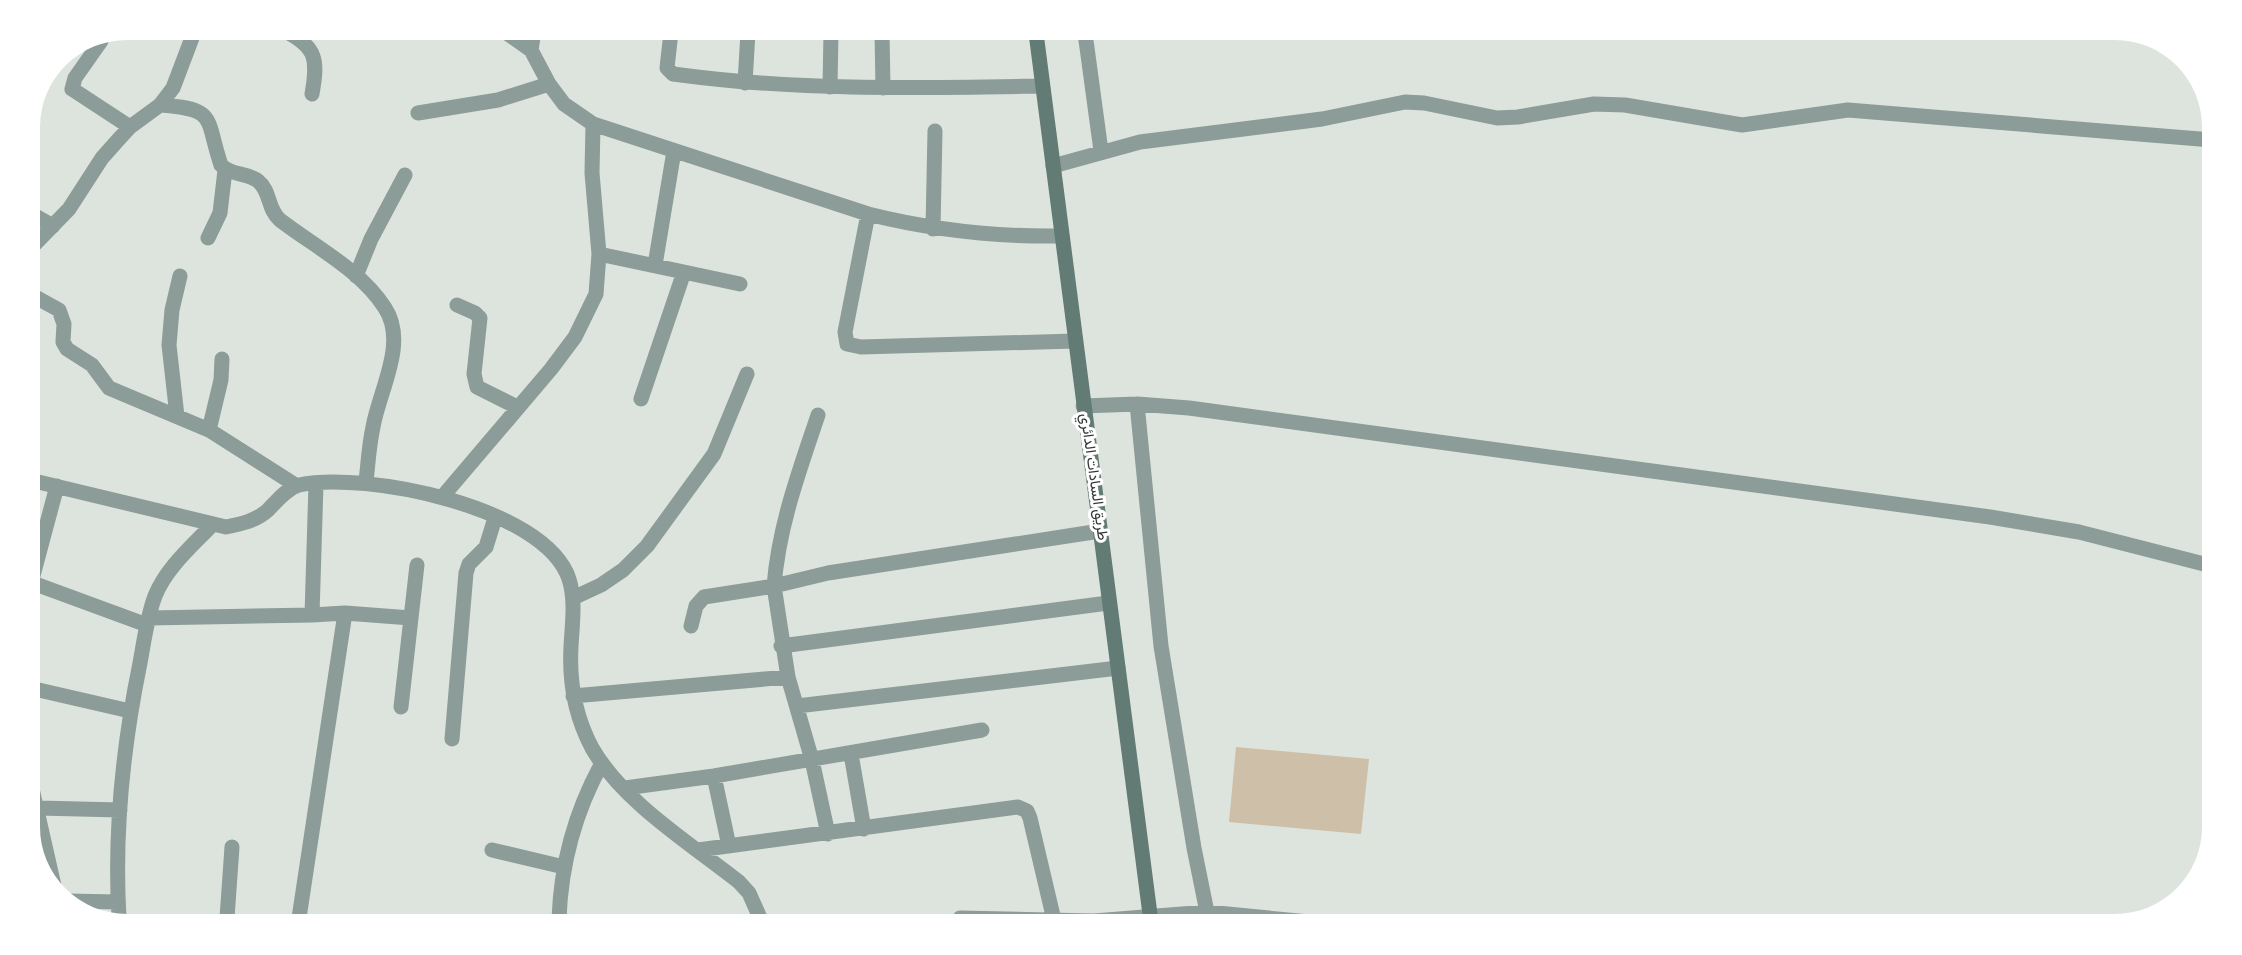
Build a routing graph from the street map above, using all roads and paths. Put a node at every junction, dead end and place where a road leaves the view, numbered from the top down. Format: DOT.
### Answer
graph roads {
  1 [pos="192,40"];
  2 [pos="303,40"];
  3 [pos="517,40"];
  4 [pos="533,40"];
  5 [pos="671,40"];
  6 [pos="748,40"];
  7 [pos="831,40"];
  8 [pos="882,40"];
  9 [pos="1037,40"];
  10 [pos="1086,40"];
  11 [pos="97,46"];
  12 [pos="531,50"];
  13 [pos="745,83"];
  14 [pos="549,84"];
  15 [pos="1042,86"];
  16 [pos="830,87"];
  17 [pos="883,88"];
  18 [pos="312,94"];
  19 [pos="160,105"];
  20 [pos="418,113"];
  21 [pos="593,124"];
  22 [pos="130,127"];
  23 [pos="934,131"];
  24 [pos="2201,139"];
  25 [pos="674,151"];
  26 [pos="1101,151"];
  27 [pos="1053,166"];
  28 [pos="225,170"];
  29 [pos="405,175"];
  30 [pos="868,214"];
  31 [pos="41,219"];
  32 [pos="53,226"];
  33 [pos="933,229"];
  34 [pos="1061,236"];
  35 [pos="41,238"];
  36 [pos="208,238"];
  37 [pos="599,254"];
  38 [pos="654,265"];
  39 [pos="684,272"];
  40 [pos="180,276"];
  41 [pos="356,276"];
  42 [pos="740,284"];
  43 [pos="41,300"];
  44 [pos="457,305"];
  45 [pos="1075,341"];
  46 [pos="222,359"];
  47 [pos="747,374"];
  48 [pos="641,399"];
  49 [pos="1137,404"];
  50 [pos="1083,406"];
  51 [pos="518,407"];
  52 [pos="818,415"];
  53 [pos="177,416"];
  54 [pos="209,430"];
  55 [pos="41,482"];
  56 [pos="366,482"];
  57 [pos="316,484"];
  58 [pos="57,486"];
  59 [pos="297,486"];
  60 [pos="443,496"];
  61 [pos="495,518"];
  62 [pos="212,525"];
  63 [pos="1100,531"];
  64 [pos="41,546"];
  65 [pos="2202,563"];
  66 [pos="417,565"];
  67 [pos="41,586"];
  68 [pos="774,586"];
  69 [pos="573,598"];
  70 [pos="1108,603"];
  71 [pos="345,613"];
  72 [pos="312,615"];
  73 [pos="411,618"];
  74 [pos="148,622"];
  75 [pos="691,626"];
  76 [pos="781,646"];
  77 [pos="1118,668"];
  78 [pos="788,677"];
  79 [pos="41,691"];
  80 [pos="573,696"];
  81 [pos="797,706"];
  82 [pos="401,707"];
  83 [pos="130,711"];
  84 [pos="982,730"];
  85 [pos="452,739"];
  86 [pos="851,754"];
  87 [pos="812,760"];
  88 [pos="602,763"];
  89 [pos="714,776"];
  90 [pos="625,788"];
  91 [pos="41,808"];
  92 [pos="120,810"];
  93 [pos="41,822"];
  94 [pos="864,829"];
  95 [pos="828,834"];
  96 [pos="729,846"];
  97 [pos="232,847"];
  98 [pos="492,850"];
  99 [pos="698,850"];
  100 [pos="50,866"];
  101 [pos="564,867"];
  102 [pos="82,901"];
  103 [pos="118,902"];
  104 [pos="119,913"];
  105 [pos="226,914"];
  106 [pos="300,914"];
  107 [pos="560,914"];
  108 [pos="758,914"];
  109 [pos="1053,914"];
  110 [pos="1149,914"];
  111 [pos="1207,914"];
  1 -- 19 [label="street"];
  2 -- 18 [label="street"];
  3 -- 12 [label="street"];
  4 -- 12 [label="street"];
  5 -- 13 [label="street"];
  6 -- 13 [label="street"];
  7 -- 16 [label="street"];
  8 -- 17 [label="street"];
  9 -- 15 [label="main road, طريق السادات الدائري"];
  10 -- 26 [label="street"];
  11 -- 22 [label="street"];
  12 -- 14 [label="street"];
  13 -- 16 [label="street"];
  14 -- 20 [label="street"];
  14 -- 21 [label="street"];
  15 -- 17 [label="street"];
  15 -- 27 [label="main road, طريق السادات الدائري"];
  16 -- 17 [label="street"];
  19 -- 22 [label="street"];
  19 -- 28 [label="street"];
  21 -- 25 [label="street"];
  21 -- 37 [label="street"];
  22 -- 32 [label="street"];
  23 -- 33 [label="street"];
  24 -- 26 [label="street"];
  25 -- 30 [label="street"];
  25 -- 38 [label="street"];
  26 -- 27 [label="street"];
  27 -- 34 [label="main road, طريق السادات الدائري"];
  28 -- 36 [label="street"];
  28 -- 41 [label="street"];
  29 -- 41 [label="street"];
  30 -- 33 [label="street"];
  30 -- 45 [label="street"];
  31 -- 32 [label="street"];
  32 -- 35 [label="street"];
  33 -- 34 [label="street"];
  34 -- 45 [label="main road, طريق السادات الدائري"];
  37 -- 38 [label="street"];
  37 -- 51 [label="street"];
  38 -- 39 [label="street"];
  39 -- 42 [label="street"];
  39 -- 48 [label="street"];
  40 -- 53 [label="street"];
  41 -- 56 [label="street"];
  43 -- 53 [label="street"];
  44 -- 51 [label="street"];
  45 -- 50 [label="main road, طريق السادات الدائري"];
  46 -- 54 [label="street"];
  47 -- 69 [label="street"];
  49 -- 50 [label="street"];
  49 -- 65 [label="street"];
  49 -- 111 [label="street"];
  50 -- 63 [label="main road, طريق السادات الدائري"];
  51 -- 60 [label="street"];
  52 -- 68 [label="street"];
  53 -- 54 [label="street"];
  54 -- 59 [label="street"];
  55 -- 58 [label="street"];
  56 -- 57 [label="street"];
  56 -- 60 [label="street"];
  57 -- 59 [label="street"];
  57 -- 72 [label="street"];
  58 -- 62 [label="street"];
  58 -- 64 [label="street"];
  59 -- 62 [label="street"];
  60 -- 61 [label="street"];
  61 -- 69 [label="street"];
  61 -- 85 [label="street"];
  62 -- 74 [label="street"];
  63 -- 68 [label="street"];
  63 -- 70 [label="main road, طريق السادات الدائري"];
  66 -- 73 [label="street"];
  67 -- 74 [label="street"];
  68 -- 75 [label="street"];
  68 -- 76 [label="street"];
  69 -- 80 [label="street"];
  70 -- 76 [label="street"];
  70 -- 77 [label="main road, طريق السادات الدائري"];
  71 -- 72 [label="street"];
  71 -- 73 [label="street"];
  71 -- 106 [label="street"];
  72 -- 74 [label="street"];
  73 -- 82 [label="street"];
  74 -- 83 [label="street"];
  76 -- 78 [label="street"];
  77 -- 81 [label="street"];
  77 -- 110 [label="main road, طريق السادات الدائري"];
  78 -- 80 [label="street"];
  78 -- 81 [label="street"];
  79 -- 83 [label="street"];
  80 -- 88 [label="street"];
  81 -- 87 [label="street"];
  83 -- 92 [label="street"];
  84 -- 86 [label="street"];
  86 -- 87 [label="street"];
  86 -- 94 [label="street"];
  87 -- 89 [label="street"];
  87 -- 95 [label="street"];
  88 -- 90 [label="street"];
  88 -- 101 [label="street"];
  89 -- 90 [label="street"];
  89 -- 96 [label="street"];
  90 -- 99 [label="street"];
  91 -- 92 [label="street"];
  92 -- 103 [label="street"];
  93 -- 100 [label="street"];
  94 -- 95 [label="street"];
  94 -- 109 [label="street"];
  95 -- 96 [label="street"];
  96 -- 99 [label="street"];
  97 -- 105 [label="street"];
  98 -- 101 [label="street"];
  99 -- 108 [label="street"];
  101 -- 107 [label="street"];
  102 -- 103 [label="street"];
  103 -- 104 [label="street"];
}
